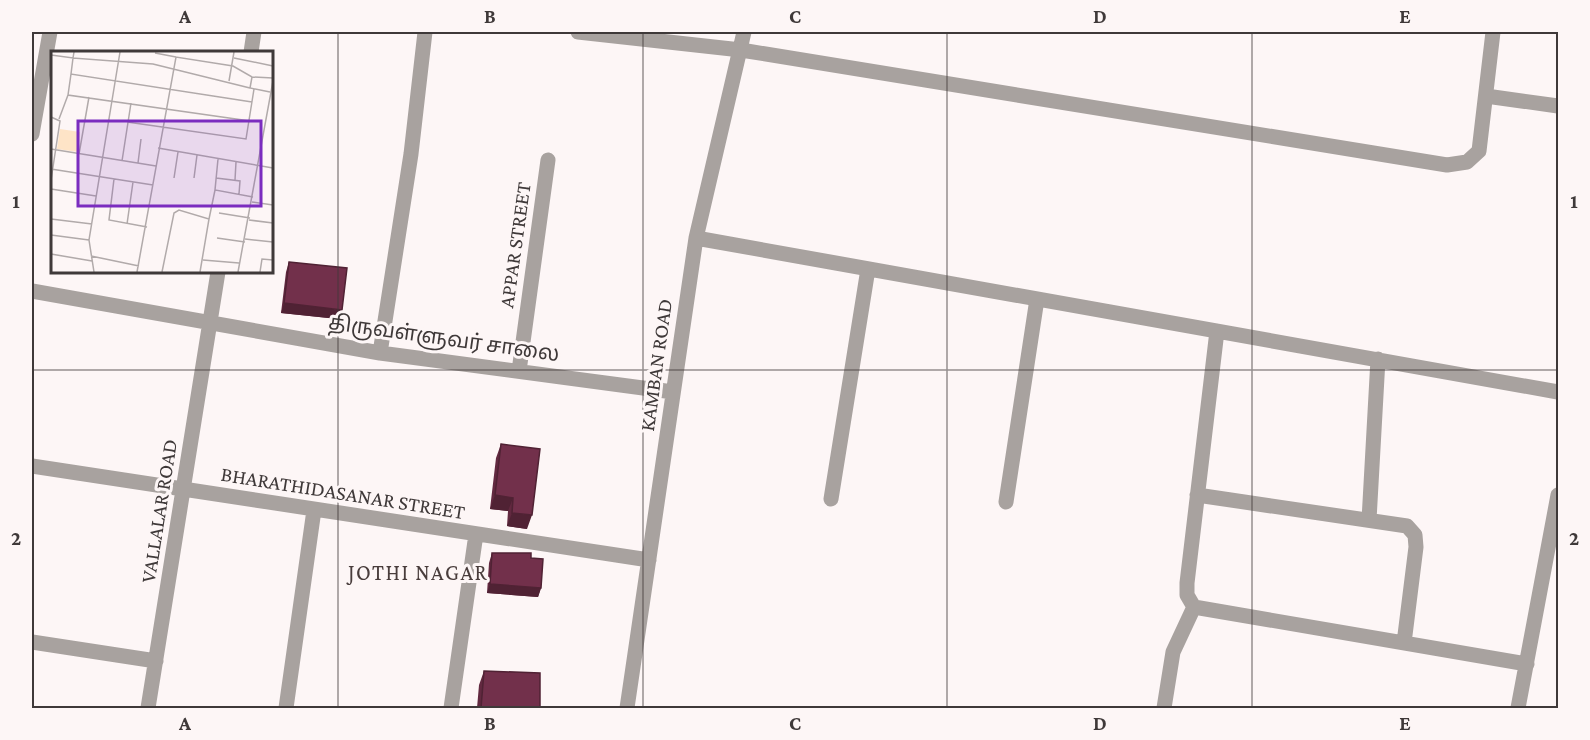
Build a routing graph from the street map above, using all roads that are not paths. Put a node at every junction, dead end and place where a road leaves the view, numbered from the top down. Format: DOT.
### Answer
graph roads {
  1 [pos="50,32"];
  2 [pos="254,32"];
  3 [pos="425,32"];
  4 [pos="578,32"];
  5 [pos="744,32"];
  6 [pos="1492,32"];
  7 [pos="741,50"];
  8 [pos="251,51"];
  9 [pos="1486,96"];
  10 [pos="1558,106"];
  11 [pos="32,134"];
  12 [pos="548,160"];
  13 [pos="696,238"];
  14 [pos="868,268"];
  15 [pos="218,273"];
  16 [pos="32,291"];
  17 [pos="1037,298"];
  18 [pos="210,321"];
  19 [pos="1217,331"];
  20 [pos="380,353"];
  21 [pos="1378,360"];
  22 [pos="519,371"];
  23 [pos="673,392"];
  24 [pos="1558,392"];
  25 [pos="32,466"];
  26 [pos="184,490"];
  27 [pos="1197,495"];
  28 [pos="1558,495"];
  29 [pos="831,499"];
  30 [pos="1006,502"];
  31 [pos="314,510"];
  32 [pos="1369,520"];
  33 [pos="476,534"];
  34 [pos="649,560"];
  35 [pos="1194,607"];
  36 [pos="32,642"];
  37 [pos="1404,643"];
  38 [pos="156,661"];
  39 [pos="1527,664"];
  40 [pos="148,708"];
  41 [pos="286,708"];
  42 [pos="451,708"];
  43 [pos="627,708"];
  44 [pos="1164,708"];
  45 [pos="1518,708"];
  1 -- 11 [label="street"];
  2 -- 8 [label="street"];
  3 -- 20 [label="street"];
  4 -- 7 [label="street"];
  5 -- 7 [label="street, KAMBAN ROAD"];
  6 -- 9 [label="street"];
  7 -- 9 [label="street"];
  7 -- 13 [label="street, KAMBAN ROAD"];
  9 -- 10 [label="street"];
  12 -- 22 [label="street, APPAR STREET"];
  13 -- 14 [label="street"];
  13 -- 23 [label="street, KAMBAN ROAD"];
  14 -- 17 [label="street"];
  14 -- 29 [label="street"];
  15 -- 18 [label="street, VALLALAR ROAD"];
  16 -- 18 [label="street, திருவள்ளுவர் சாலை"];
  17 -- 19 [label="street"];
  17 -- 30 [label="street"];
  18 -- 20 [label="street, திருவள்ளுவர் சாலை"];
  18 -- 26 [label="street, VALLALAR ROAD"];
  19 -- 21 [label="street"];
  19 -- 27 [label="street"];
  20 -- 22 [label="street, திருவள்ளுவர் சாலை"];
  21 -- 24 [label="street"];
  21 -- 32 [label="street"];
  22 -- 23 [label="street, திருவள்ளுவர் சாலை"];
  23 -- 34 [label="street, KAMBAN ROAD"];
  25 -- 26 [label="street, BHARATHIDASANAR STREET"];
  26 -- 31 [label="street, BHARATHIDASANAR STREET"];
  26 -- 38 [label="street, VALLALAR ROAD"];
  27 -- 32 [label="street"];
  27 -- 35 [label="street"];
  28 -- 39 [label="street"];
  31 -- 33 [label="street, BHARATHIDASANAR STREET"];
  31 -- 41 [label="street"];
  32 -- 37 [label="street"];
  33 -- 34 [label="street, BHARATHIDASANAR STREET"];
  33 -- 42 [label="street"];
  34 -- 43 [label="street, KAMBAN ROAD"];
  35 -- 37 [label="street"];
  35 -- 44 [label="street"];
  36 -- 38 [label="street"];
  37 -- 39 [label="street"];
  38 -- 40 [label="street, VALLALAR ROAD"];
  39 -- 45 [label="street"];
}
